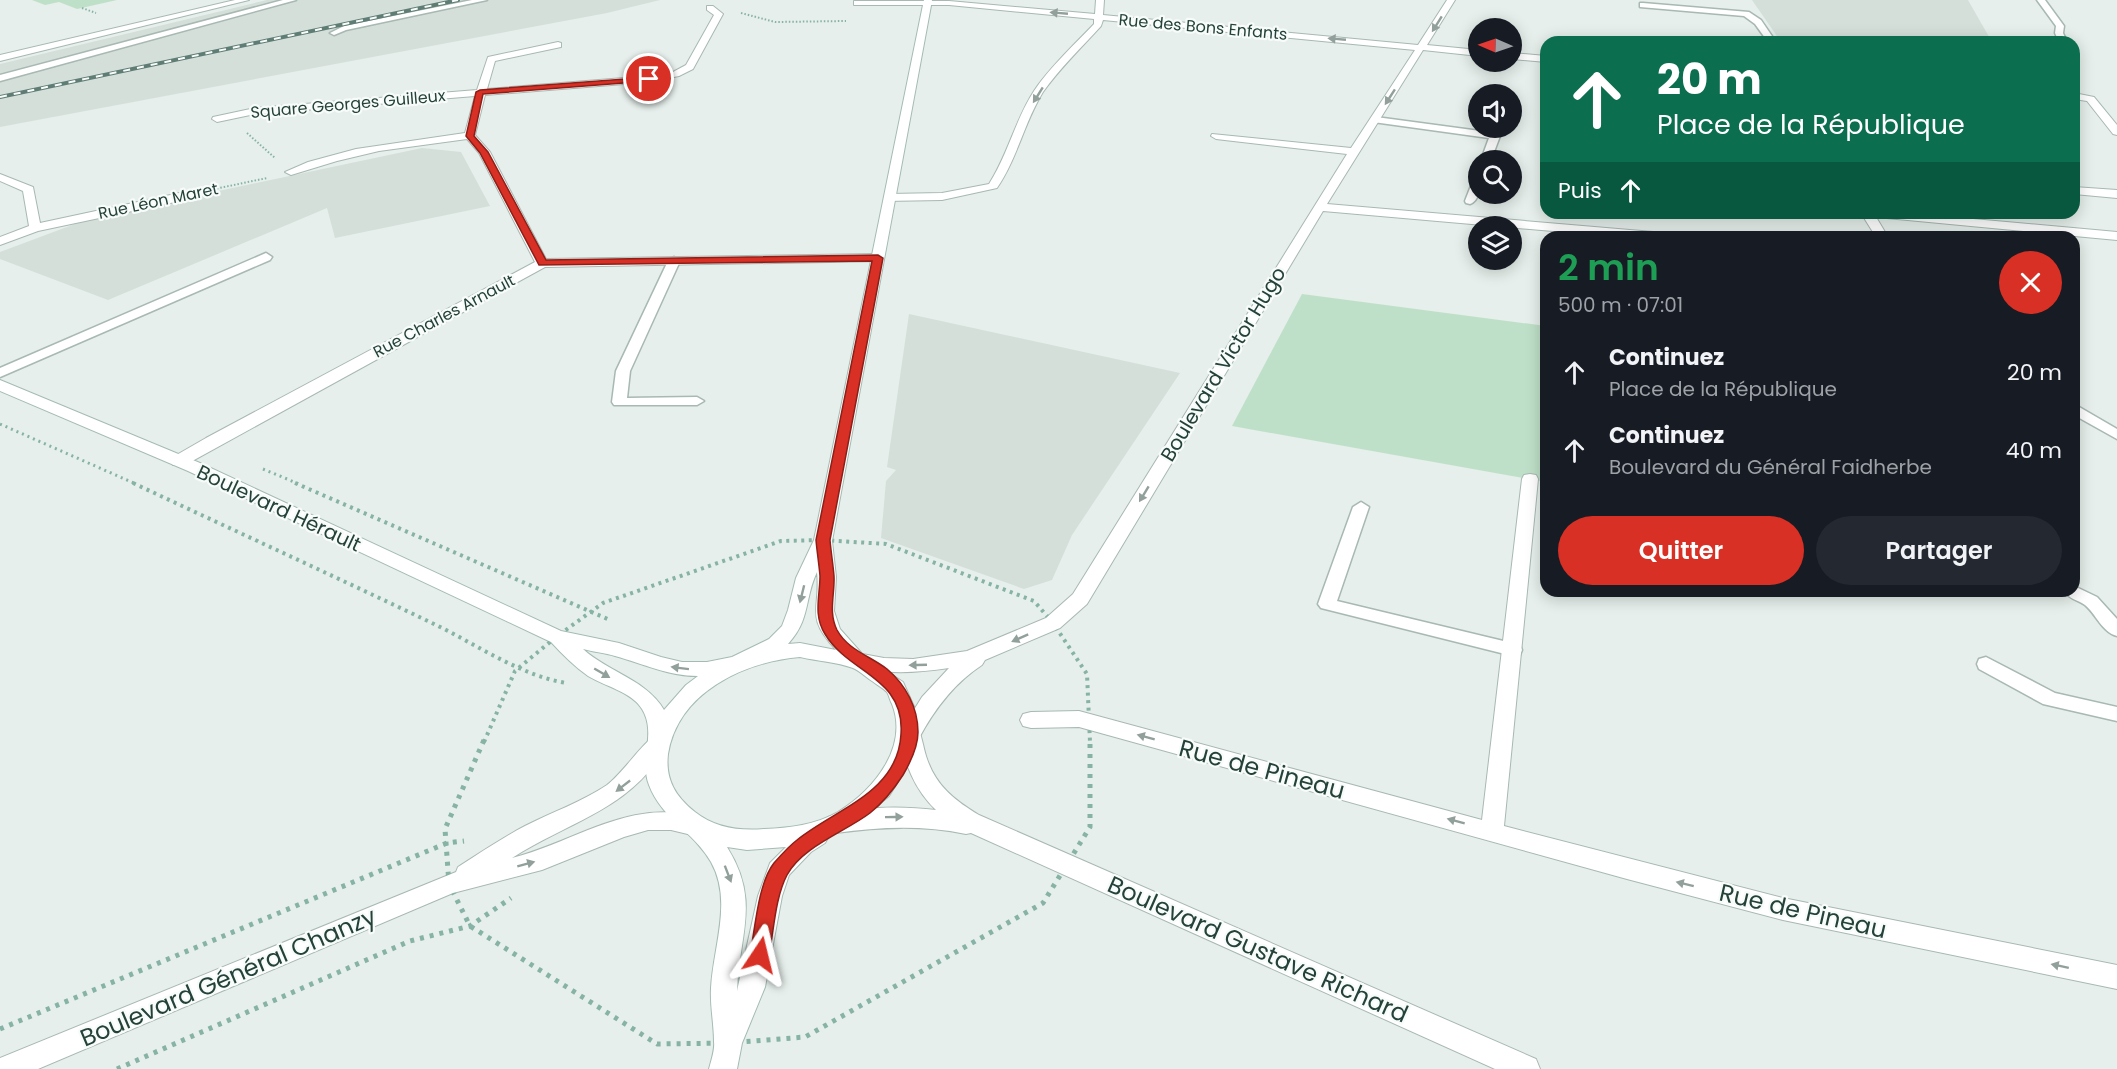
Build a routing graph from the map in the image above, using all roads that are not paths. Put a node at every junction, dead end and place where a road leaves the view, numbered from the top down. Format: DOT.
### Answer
graph roads {
  1 [pos="245,0"];
  2 [pos="287,0"];
  3 [pos="291,0"];
  4 [pos="483,0"];
  5 [pos="1100,0"];
  6 [pos="1452,0"];
  7 [pos="2042,0"];
  8 [pos="927,1"];
  9 [pos="857,3"];
  10 [pos="275,4"];
  11 [pos="1643,4"];
  12 [pos="710,8"];
  13 [pos="1099,17"];
  14 [pos="334,33"];
  15 [pos="1768,36"];
  16 [pos="2060,36"];
  17 [pos="558,45"];
  18 [pos="1422,48"];
  19 [pos="1468,52"];
  20 [pos="1522,57"];
  21 [pos="0,58"];
  22 [pos="1540,58"];
  23 [pos="0,78"];
  24 [pos="480,92"];
  25 [pos="2080,97"];
  26 [pos="2083,110"];
  27 [pos="2101,112"];
  28 [pos="2117,113"];
  29 [pos="217,119"];
  30 [pos="1376,120"];
  31 [pos="2117,132"];
  32 [pos="470,136"];
  33 [pos="1215,136"];
  34 [pos="1490,150"];
  35 [pos="1355,152"];
  36 [pos="306,155"];
  37 [pos="317,162"];
  38 [pos="291,172"];
  39 [pos="0,177"];
  40 [pos="2080,191"];
  41 [pos="2117,194"];
  42 [pos="189,195"];
  43 [pos="889,198"];
  44 [pos="1319,207"];
  45 [pos="1932,219"];
  46 [pos="35,228"];
  47 [pos="1596,231"];
  48 [pos="2063,231"];
  49 [pos="2080,233"];
  50 [pos="2117,236"];
  51 [pos="0,241"];
  52 [pos="266,257"];
  53 [pos="878,258"];
  54 [pos="674,261"];
  55 [pos="542,263"];
  56 [pos="0,373"];
  57 [pos="0,385"];
  58 [pos="697,401"];
  59 [pos="2080,412"];
  60 [pos="2117,435"];
  61 [pos="179,461"];
  62 [pos="1530,479"];
  63 [pos="1361,507"];
  64 [pos="823,540"];
  65 [pos="2080,595"];
  66 [pos="2117,630"];
  67 [pos="556,637"];
  68 [pos="995,649"];
  69 [pos="1513,650"];
  70 [pos="857,660"];
  71 [pos="738,663"];
  72 [pos="1986,664"];
  73 [pos="2117,714"];
  74 [pos="1031,720"];
  75 [pos="910,734"];
  76 [pos="659,741"];
  77 [pos="836,824"];
  78 [pos="696,826"];
  79 [pos="988,831"];
  80 [pos="1492,831"];
  81 [pos="449,885"];
  82 [pos="2117,977"];
  83 [pos="725,1056"];
  84 [pos="6,1069"];
  85 [pos="1526,1069"];
  1 -- 21 [label="street"];
  2 -- 10 [label="lane"];
  3 -- 10 [label="lane"];
  4 -- 14 [label="lane"];
  5 -- 13 [label="street"];
  6 -- 18 [label="street, Boulevard Victor Hugo, one-way"];
  7 -- 16 [label="lane"];
  8 -- 9 [label="street, Rue des Bons Enfants"];
  13 -- 8 [label="street, Rue des Bons Enfants, one-way"];
  8 -- 43 [label="street"];
  10 -- 23 [label="lane"];
  11 -- 15 [label="lane"];
  12 -- 24 [label="street, Square Georges Guilleux"];
  18 -- 13 [label="street, Rue des Bons Enfants, one-way"];
  13 -- 43 [label="street, one-way"];
  17 -- 24 [label="street"];
  18 -- 19 [label="street, Rue des Bons Enfants"];
  18 -- 30 [label="street, Boulevard Victor Hugo, one-way"];
  20 -- 22 [label="street"];
  24 -- 29 [label="street, Square Georges Guilleux"];
  24 -- 32 [label="street"];
  25 -- 27 [label="street"];
  26 -- 27 [label="street"];
  27 -- 28 [label="street"];
  27 -- 31 [label="street"];
  30 -- 34 [label="lane"];
  30 -- 35 [label="street, Boulevard Victor Hugo"];
  32 -- 37 [label="street"];
  32 -- 55 [label="street"];
  33 -- 35 [label="street"];
  35 -- 44 [label="street, Boulevard Victor Hugo"];
  36 -- 37 [label="street"];
  37 -- 38 [label="street"];
  39 -- 46 [label="street"];
  40 -- 41 [label="street"];
  42 -- 46 [label="street, Rue Léon Maret"];
  43 -- 53 [label="street"];
  44 -- 47 [label="street"];
  44 -- 68 [label="street, Boulevard Victor Hugo, one-way"];
  45 -- 48 [label="street"];
  46 -- 51 [label="street, Rue Léon Maret"];
  49 -- 50 [label="street"];
  52 -- 56 [label="lane"];
  53 -- 54 [label="street, Rue Charles Arnault"];
  53 -- 64 [label="street"];
  54 -- 55 [label="street, Rue Charles Arnault"];
  54 -- 58 [label="lane"];
  55 -- 61 [label="street, Rue Charles Arnault"];
  57 -- 61 [label="street, Boulevard Hérault"];
  59 -- 60 [label="lane"];
  61 -- 67 [label="street, Boulevard Hérault"];
  62 -- 69 [label="street"];
  63 -- 69 [label="lane"];
  64 -- 70 [label="street"];
  64 -- 71 [label="street, one-way"];
  65 -- 66 [label="lane"];
  71 -- 67 [label="street, Boulevard Hérault, one-way"];
  67 -- 76 [label="street, Boulevard Hérault, one-way"];
  68 -- 70 [label="street, Boulevard Victor Hugo, one-way"];
  68 -- 75 [label="street, Boulevard Victor Hugo"];
  69 -- 80 [label="street"];
  70 -- 71 [label="street"];
  70 -- 75 [label="street, Boulevard Gustave Richard"];
  71 -- 76 [label="street"];
  72 -- 73 [label="lane"];
  80 -- 74 [label="street, Rue de Pineau, one-way"];
  75 -- 77 [label="street"];
  75 -- 79 [label="street, Boulevard Gustave Richard"];
  76 -- 78 [label="street"];
  76 -- 81 [label="street, Boulevard Général Chanzy, one-way"];
  77 -- 78 [label="street"];
  77 -- 79 [label="street, Boulevard Gustave Richard, one-way"];
  77 -- 83 [label="street"];
  81 -- 78 [label="street, Boulevard Général Chanzy, one-way"];
  78 -- 83 [label="street, one-way"];
  79 -- 85 [label="street, Boulevard Gustave Richard"];
  82 -- 80 [label="street, Rue de Pineau, one-way"];
  81 -- 84 [label="street, Boulevard Général Chanzy"];
}
